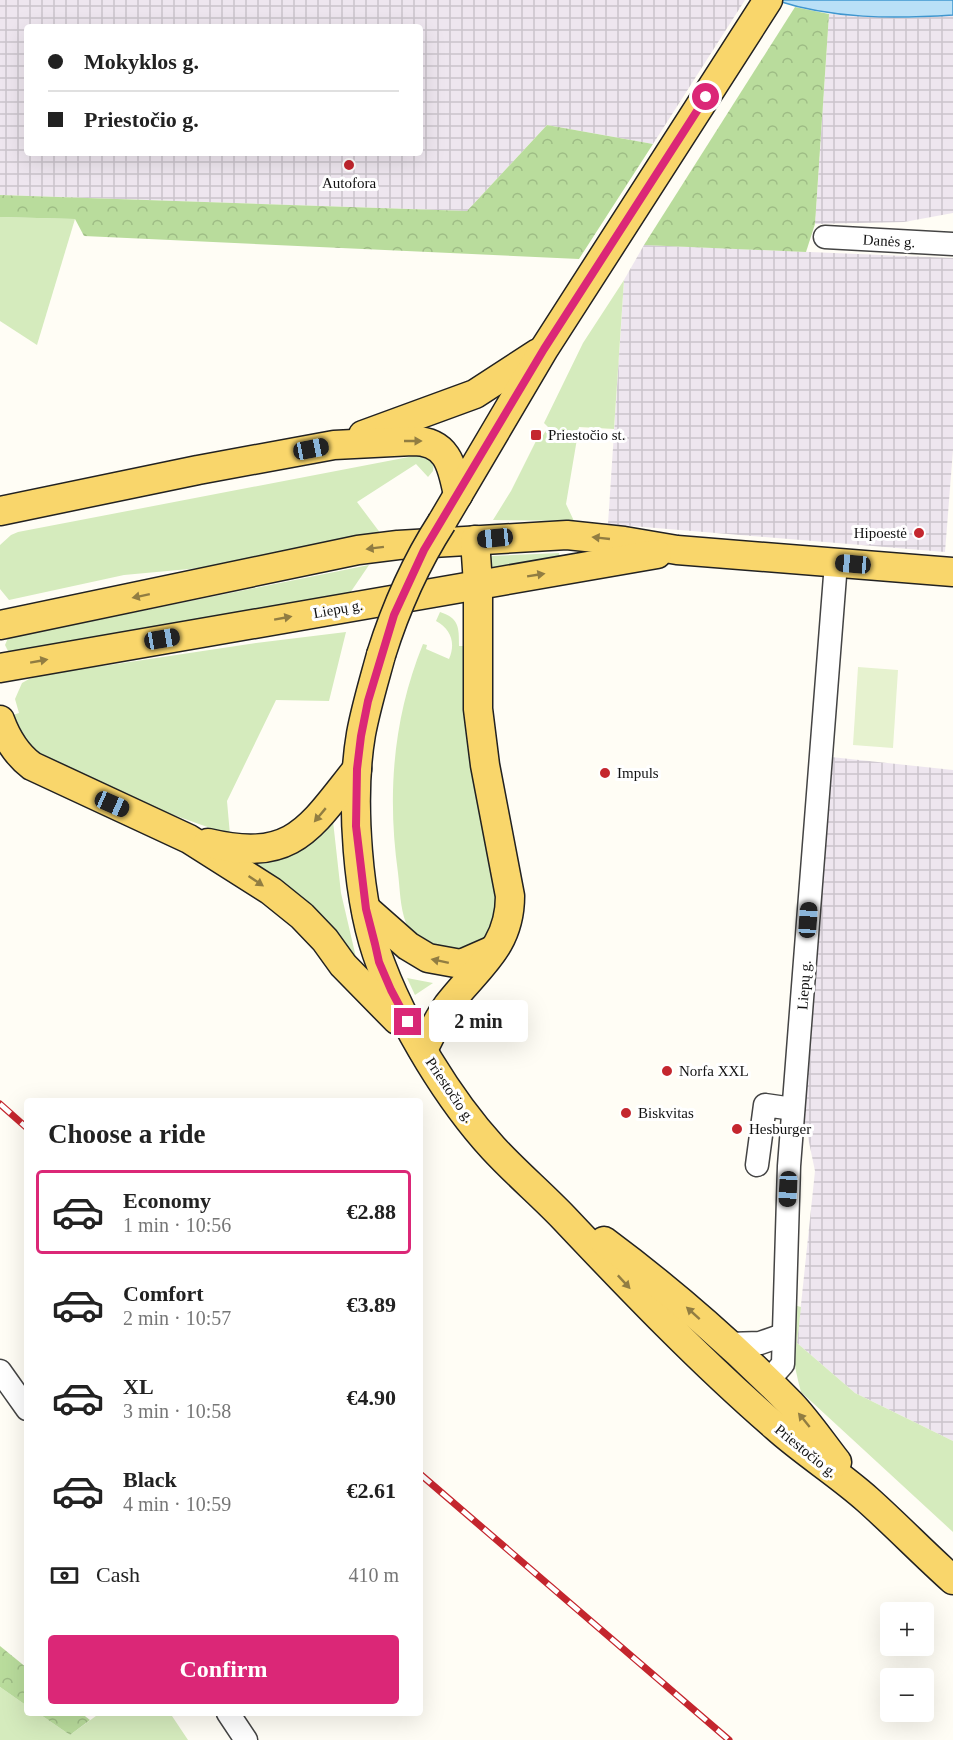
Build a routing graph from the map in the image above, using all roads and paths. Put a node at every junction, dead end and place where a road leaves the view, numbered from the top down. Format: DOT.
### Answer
graph roads {
  1 [pos="768,0"];
  2 [pos="825,237"];
  3 [pos="953,244"];
  4 [pos="544,349"];
  5 [pos="334,445"];
  6 [pos="458,495"];
  7 [pos="0,511"];
  8 [pos="475,540"];
  9 [pos="676,550"];
  10 [pos="836,563"];
  11 [pos="953,572"];
  12 [pos="478,584"];
  13 [pos="0,625"];
  14 [pos="0,668"];
  15 [pos="0,720"];
  16 [pos="357,769"];
  17 [pos="189,839"];
  18 [pos="366,909"];
  19 [pos="495,949"];
  20 [pos="420,1044"];
  21 [pos="794,1109"];
  22 [pos="757,1165"];
  23 [pos="540,1194"];
  24 [pos="783,1335"];
  25 [pos="728,1344"];
  26 [pos="0,1371"];
  27 [pos="757,1391"];
  28 [pos="24,1405"];
  29 [pos="948,1571"];
  30 [pos="230,1716"];
  31 [pos="246,1740"];
  1 -- 4 [label="main road, Priestočio g."];
  2 -- 3 [label="street, Danės g."];
  4 -- 5 [label="main road"];
  4 -- 6 [label="main road, Priestočio g."];
  5 -- 6 [label="main road, one-way"];
  5 -- 7 [label="main road"];
  6 -- 16 [label="main road, Priestočio g., bridge"];
  9 -- 8 [label="main road, Liepų g., one-way"];
  8 -- 12 [label="main road"];
  8 -- 13 [label="main road, Liepų g., one-way"];
  9 -- 10 [label="main road, Liepų g."];
  12 -- 9 [label="main road, Liepų g., one-way"];
  10 -- 11 [label="main road, Liepų g."];
  10 -- 21 [label="street, Liepų g."];
  14 -- 12 [label="main road, Liepų g., one-way"];
  12 -- 19 [label="main road"];
  15 -- 17 [label="main road"];
  16 -- 17 [label="main road, one-way"];
  16 -- 18 [label="main road, Priestočio g."];
  17 -- 20 [label="main road, one-way"];
  19 -- 18 [label="main road, one-way"];
  18 -- 20 [label="main road, Priestočio g."];
  19 -- 20 [label="main road"];
  20 -- 23 [label="main road, Priestočio g."];
  21 -- 22 [label="street"];
  21 -- 24 [label="street, Liepų g."];
  25 -- 23 [label="main road, Priestočio g., one-way"];
  23 -- 27 [label="main road, Priestočio g., one-way"];
  24 -- 25 [label="street"];
  24 -- 27 [label="street, Liepų g."];
  25 -- 27 [label="main road, Priestočio g."];
  26 -- 28 [label="street"];
  27 -- 29 [label="main road, Priestočio g."];
  30 -- 31 [label="street"];
}
